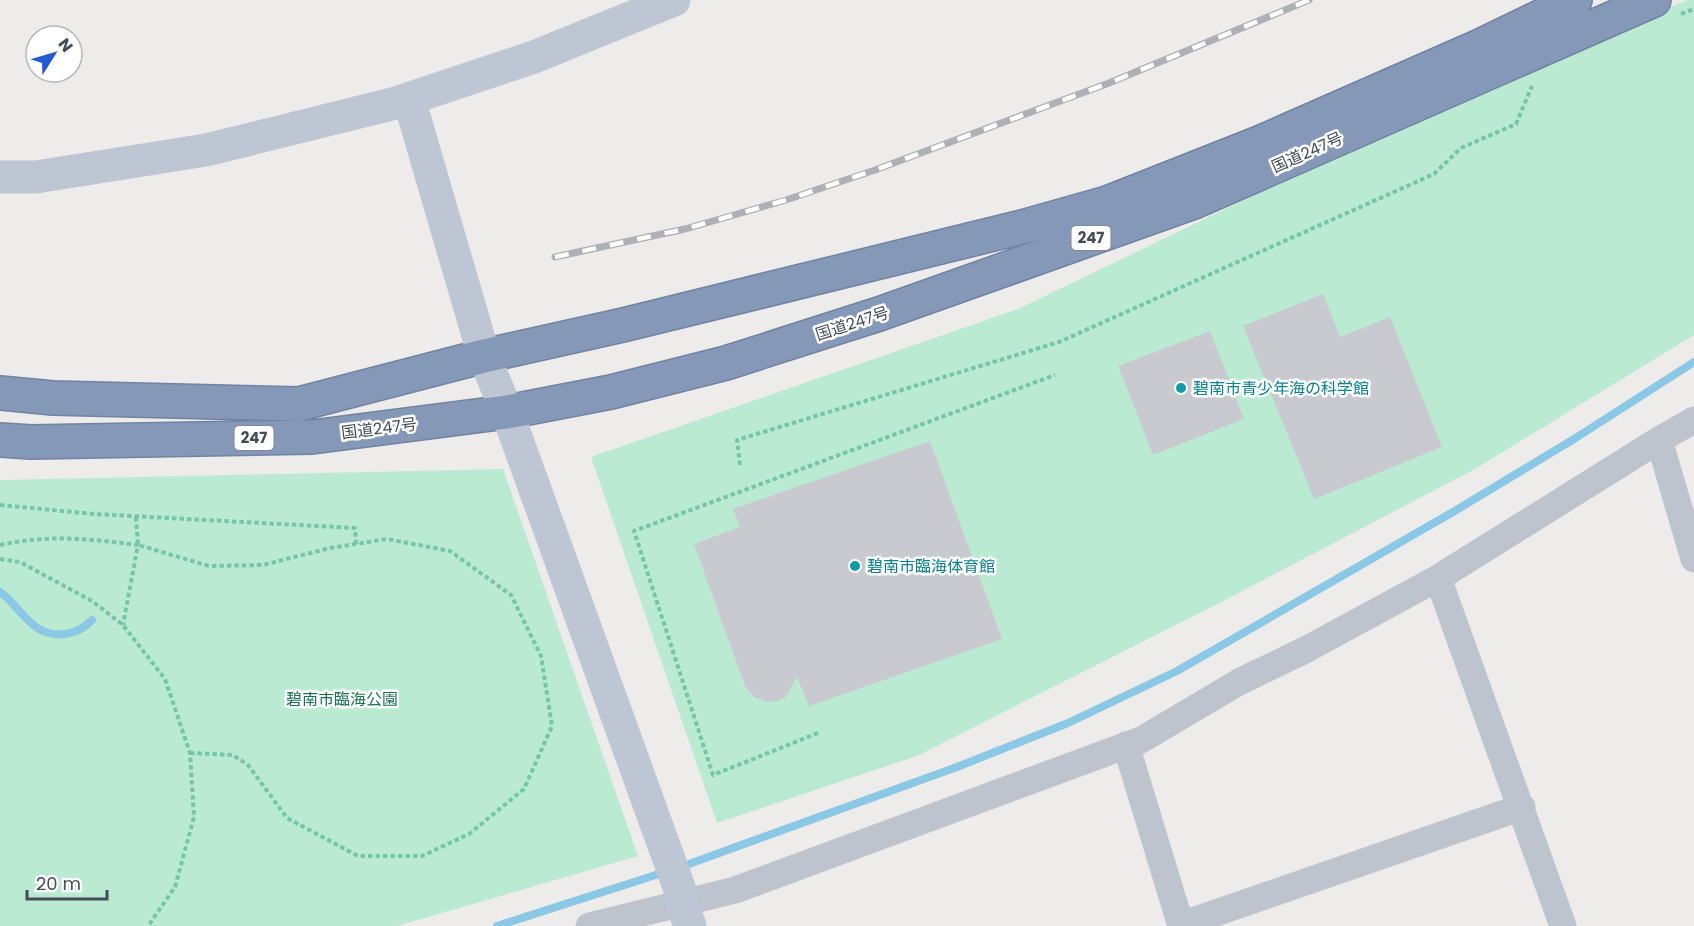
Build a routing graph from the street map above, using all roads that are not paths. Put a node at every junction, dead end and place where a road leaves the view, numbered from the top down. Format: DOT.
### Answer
graph roads {
  1 [pos="674,0"];
  2 [pos="1575,0"];
  3 [pos="1663,9"];
  4 [pos="1486,58"];
  5 [pos="409,99"];
  6 [pos="0,177"];
  7 [pos="484,356"];
  8 [pos="0,393"];
  9 [pos="507,412"];
  10 [pos="1694,420"];
  11 [pos="0,440"];
  12 [pos="1659,440"];
  13 [pos="1694,560"];
  14 [pos="1438,578"];
  15 [pos="1126,745"];
  16 [pos="1522,807"];
  17 [pos="684,905"];
  18 [pos="589,926"];
  19 [pos="1181,926"];
  20 [pos="1563,926"];
  1 -- 5 [label="street"];
  2 -- 4 [label="highway, 国道247号 / 247"];
  3 -- 4 [label="highway, 国道247号 / 247"];
  4 -- 7 [label="highway, 国道247号 / 247"];
  4 -- 9 [label="highway, 国道247号 / 247"];
  5 -- 6 [label="street"];
  5 -- 7 [label="street"];
  7 -- 8 [label="highway, 国道247号 / 247"];
  7 -- 9 [label="street"];
  9 -- 11 [label="highway, 国道247号 / 247"];
  9 -- 17 [label="street"];
  10 -- 12 [label="street"];
  12 -- 13 [label="street"];
  12 -- 14 [label="street"];
  14 -- 15 [label="street"];
  14 -- 16 [label="street"];
  15 -- 17 [label="street"];
  15 -- 19 [label="street"];
  16 -- 19 [label="street"];
  16 -- 20 [label="street"];
  17 -- 18 [label="street"];
}
